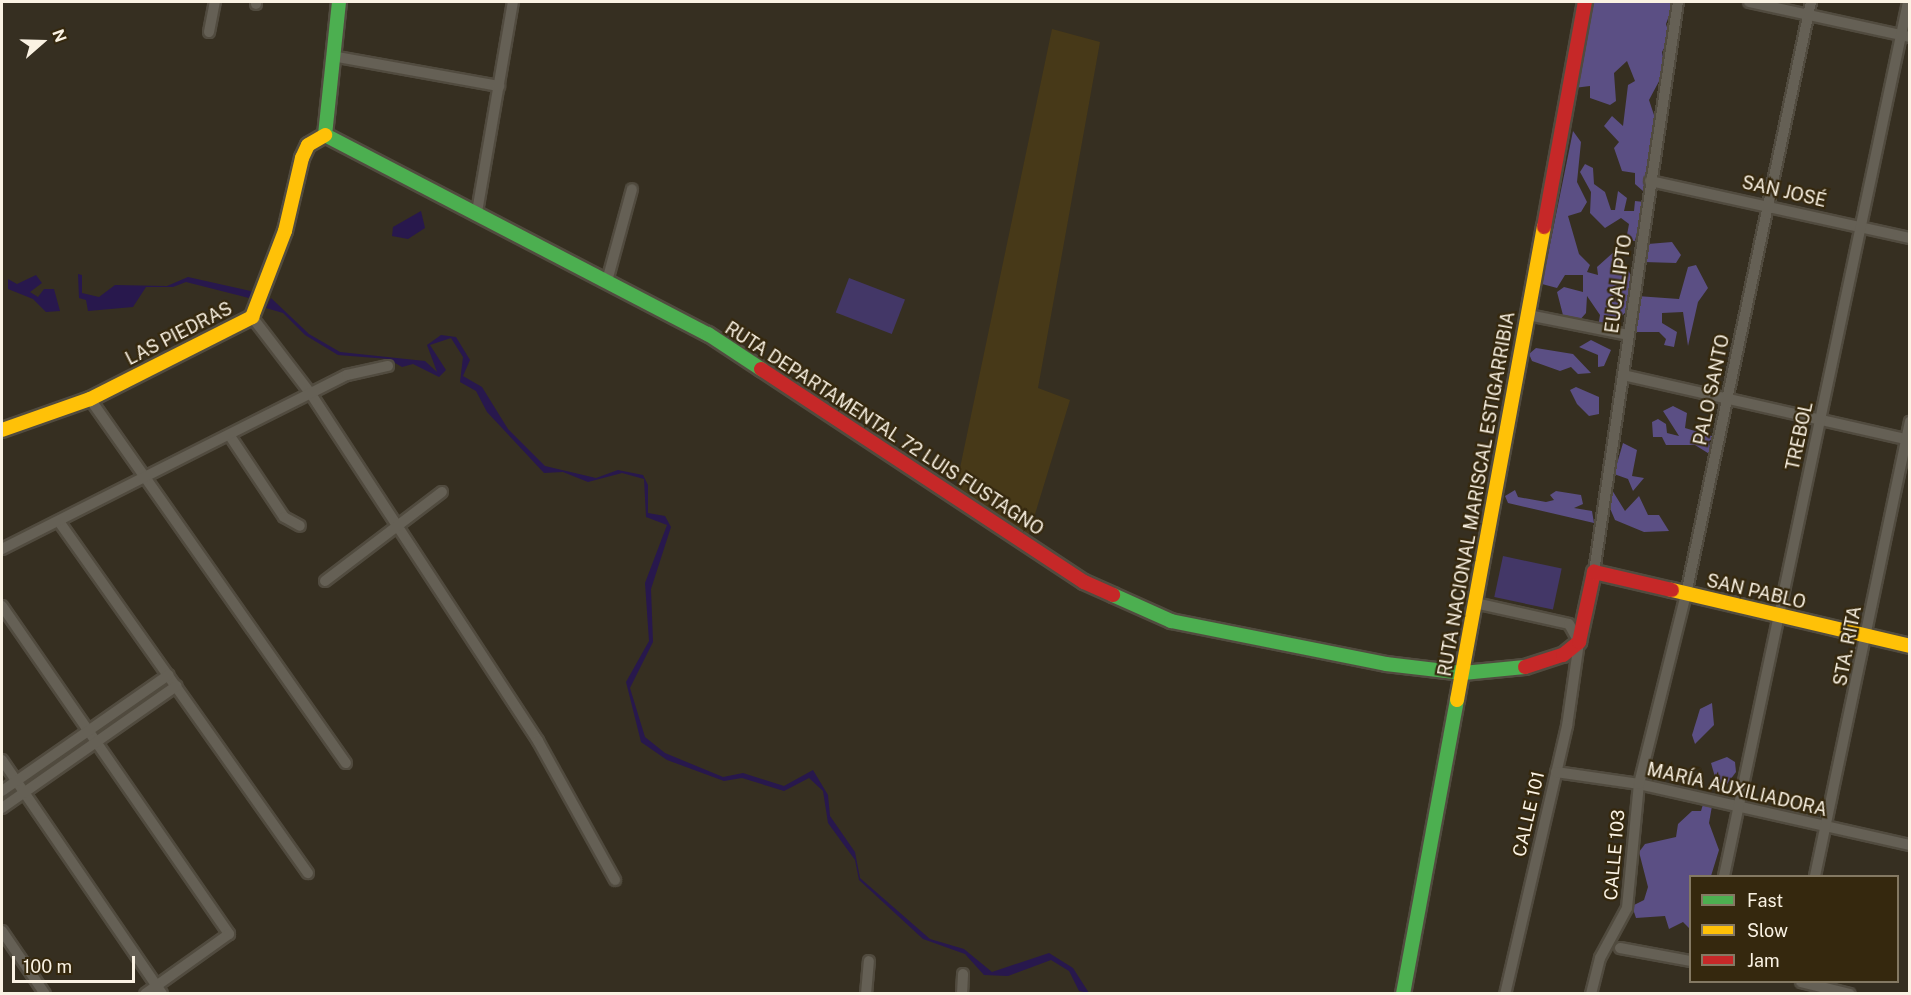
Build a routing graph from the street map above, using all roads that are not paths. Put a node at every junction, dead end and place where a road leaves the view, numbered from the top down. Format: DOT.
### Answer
graph roads {
  1 [pos="214,2"];
  2 [pos="339,2"];
  3 [pos="513,2"];
  4 [pos="1574,2"];
  5 [pos="1585,2"];
  6 [pos="1678,2"];
  7 [pos="1749,2"];
  8 [pos="1811,2"];
  9 [pos="1908,2"];
  10 [pos="1808,14"];
  11 [pos="209,32"];
  12 [pos="1905,36"];
  13 [pos="332,56"];
  14 [pos="499,86"];
  15 [pos="325,135"];
  16 [pos="1650,181"];
  17 [pos="632,189"];
  18 [pos="1767,204"];
  19 [pos="477,212"];
  20 [pos="1859,226"];
  21 [pos="1910,238"];
  22 [pos="607,281"];
  23 [pos="255,312"];
  24 [pos="1528,315"];
  25 [pos="1628,335"];
  26 [pos="388,366"];
  27 [pos="1623,375"];
  28 [pos="311,394"];
  29 [pos="90,399"];
  30 [pos="1727,399"];
  31 [pos="1821,422"];
  32 [pos="1910,422"];
  33 [pos="2,430"];
  34 [pos="230,436"];
  35 [pos="1907,439"];
  36 [pos="143,481"];
  37 [pos="442,492"];
  38 [pos="60,523"];
  39 [pos="396,524"];
  40 [pos="300,526"];
  41 [pos="2,549"];
  42 [pos="1594,572"];
  43 [pos="325,581"];
  44 [pos="1686,594"];
  45 [pos="1475,603"];
  46 [pos="2,606"];
  47 [pos="1778,616"];
  48 [pos="1867,637"];
  49 [pos="1579,642"];
  50 [pos="1910,646"];
  51 [pos="1456,673"];
  52 [pos="168,675"];
  53 [pos="176,686"];
  54 [pos="88,730"];
  55 [pos="96,742"];
  56 [pos="2,760"];
  57 [pos="346,763"];
  58 [pos="1556,772"];
  59 [pos="16,781"];
  60 [pos="1639,784"];
  61 [pos="2,791"];
  62 [pos="24,791"];
  63 [pos="1738,805"];
  64 [pos="2,808"];
  65 [pos="1825,828"];
  66 [pos="1910,846"];
  67 [pos="308,873"];
  68 [pos="1724,875"];
  69 [pos="1815,875"];
  70 [pos="615,880"];
  71 [pos="2,931"];
  72 [pos="1620,948"];
  73 [pos="869,961"];
  74 [pos="1689,961"];
  75 [pos="963,974"];
  76 [pos="1809,983"];
  77 [pos="160,990"];
  78 [pos="45,993"];
  79 [pos="145,993"];
  80 [pos="866,993"];
  81 [pos="962,993"];
  82 [pos="1391,993"];
  83 [pos="1403,993"];
  84 [pos="1506,993"];
  85 [pos="1591,993"];
  86 [pos="1850,993"];
  1 -- 11 [label="street"];
  2 -- 13 [label="main road"];
  3 -- 14 [label="street"];
  4 -- 51 [label="main road, RUTA NACIONAL MARISCAL ESTIGARRIBIA"];
  5 -- 24 [label="main road, RUTA NACIONAL MARISCAL ESTIGARRIBIA"];
  6 -- 16 [label="street, EUCALIPTO"];
  7 -- 10 [label="street"];
  8 -- 10 [label="street, PALO SANTO"];
  9 -- 12 [label="street, TREBOL"];
  10 -- 12 [label="street"];
  10 -- 18 [label="street, PALO SANTO"];
  12 -- 20 [label="street, TREBOL"];
  13 -- 14 [label="street"];
  13 -- 15 [label="main road"];
  14 -- 19 [label="street"];
  15 -- 19 [label="main road, RUTA DEPARTAMENTAL 72 LUIS FUSTAGNO"];
  15 -- 23 [label="main road, LAS PIEDRAS"];
  16 -- 18 [label="street, SAN JOSÉ"];
  16 -- 25 [label="street, EUCALIPTO"];
  17 -- 22 [label="street"];
  18 -- 20 [label="street, SAN JOSÉ"];
  18 -- 30 [label="street, PALO SANTO"];
  19 -- 22 [label="main road, RUTA DEPARTAMENTAL 72 LUIS FUSTAGNO"];
  20 -- 21 [label="street, SAN JOSÉ"];
  20 -- 31 [label="street, TREBOL"];
  22 -- 51 [label="main road, RUTA DEPARTAMENTAL 72 LUIS FUSTAGNO"];
  23 -- 28 [label="street"];
  23 -- 29 [label="main road, LAS PIEDRAS"];
  24 -- 25 [label="street"];
  24 -- 45 [label="main road, RUTA NACIONAL MARISCAL ESTIGARRIBIA"];
  25 -- 27 [label="street, EUCALIPTO"];
  26 -- 28 [label="street"];
  27 -- 30 [label="street"];
  27 -- 42 [label="street, EUCALIPTO"];
  28 -- 34 [label="street"];
  28 -- 39 [label="street"];
  29 -- 33 [label="main road, LAS PIEDRAS"];
  29 -- 36 [label="street"];
  30 -- 31 [label="street"];
  30 -- 44 [label="street, PALO SANTO"];
  31 -- 35 [label="street"];
  31 -- 47 [label="street, TREBOL"];
  32 -- 35 [label="street, STA. RITA"];
  34 -- 36 [label="street"];
  34 -- 40 [label="street"];
  35 -- 48 [label="street, STA. RITA"];
  36 -- 38 [label="street"];
  36 -- 57 [label="street"];
  37 -- 39 [label="street"];
  38 -- 41 [label="street"];
  38 -- 52 [label="street"];
  39 -- 43 [label="street"];
  39 -- 70 [label="street"];
  42 -- 44 [label="main road, SAN PABLO"];
  42 -- 49 [label="main road"];
  44 -- 47 [label="main road, SAN PABLO"];
  44 -- 60 [label="street, PALO SANTO"];
  45 -- 49 [label="street"];
  45 -- 51 [label="main road, RUTA NACIONAL MARISCAL ESTIGARRIBIA"];
  46 -- 54 [label="street"];
  47 -- 48 [label="main road, SAN PABLO"];
  47 -- 63 [label="street, TREBOL"];
  48 -- 50 [label="main road, SAN PABLO"];
  48 -- 65 [label="street, STA. RITA"];
  49 -- 51 [label="main road, RUTA DEPARTAMENTAL 72 LUIS FUSTAGNO"];
  49 -- 58 [label="street, CALLE 101"];
  51 -- 82 [label="main road, RUTA NACIONAL MARISCAL ESTIGARRIBIA"];
  51 -- 83 [label="main road, RUTA NACIONAL MARISCAL ESTIGARRIBIA"];
  52 -- 53 [label="street"];
  52 -- 54 [label="street"];
  53 -- 55 [label="street"];
  53 -- 67 [label="street"];
  54 -- 55 [label="street"];
  54 -- 59 [label="street"];
  55 -- 62 [label="street"];
  55 -- 77 [label="street"];
  56 -- 59 [label="street"];
  58 -- 60 [label="street, MARÍA AUXILIADORA"];
  58 -- 84 [label="street, CALLE 101"];
  59 -- 61 [label="street"];
  59 -- 62 [label="street"];
  60 -- 63 [label="street, MARÍA AUXILIADORA"];
  60 -- 85 [label="street, CALLE 103"];
  62 -- 64 [label="street"];
  62 -- 77 [label="street"];
  63 -- 65 [label="street, MARÍA AUXILIADORA"];
  63 -- 68 [label="street, TREBOL"];
  65 -- 66 [label="street, MARÍA AUXILIADORA"];
  65 -- 69 [label="street, STA. RITA"];
  71 -- 78 [label="street"];
  72 -- 74 [label="street"];
  73 -- 80 [label="street"];
  75 -- 81 [label="street"];
  76 -- 86 [label="street"];
  77 -- 79 [label="street"];
}
